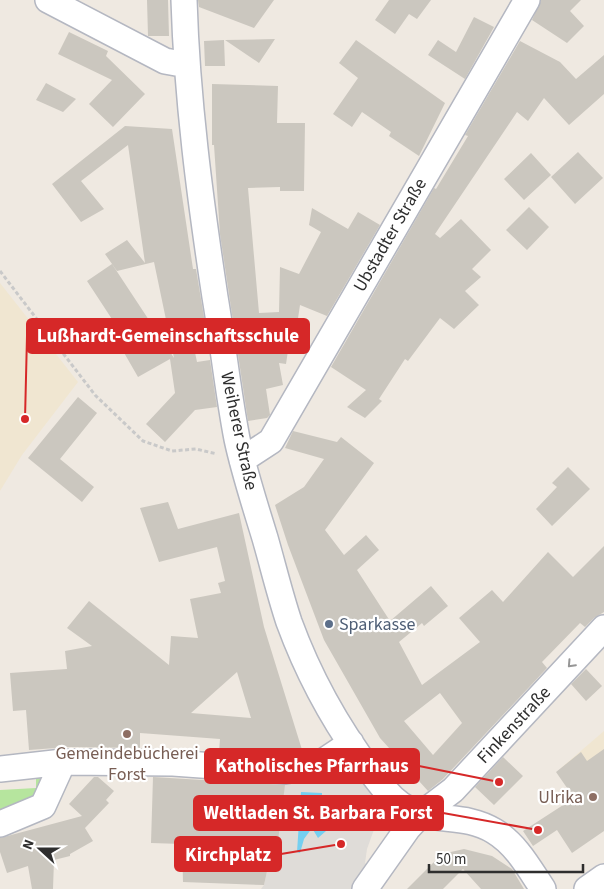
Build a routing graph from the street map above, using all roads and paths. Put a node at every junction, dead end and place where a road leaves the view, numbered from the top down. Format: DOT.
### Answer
graph roads {
  1 [pos="48,0"];
  2 [pos="184,0"];
  3 [pos="527,0"];
  4 [pos="187,65"];
  5 [pos="0,271"];
  6 [pos="242,460"];
  7 [pos="604,628"];
  8 [pos="351,743"];
  9 [pos="62,762"];
  10 [pos="0,769"];
  11 [pos="427,817"];
  12 [pos="0,824"];
  13 [pos="604,877"];
  14 [pos="365,889"];
  15 [pos="383,889"];
  16 [pos="543,889"];
  17 [pos="586,889"];
  1 -- 4 [label="street"];
  2 -- 4 [label="street, Weiherer Straße"];
  3 -- 6 [label="street, Ubstadter Straße"];
  4 -- 6 [label="street, Weiherer Straße"];
  5 -- 6 [label="path"];
  6 -- 8 [label="street, Weiherer Straße"];
  7 -- 11 [label="street, Finkenstraße, one-way"];
  8 -- 9 [label="street"];
  8 -- 11 [label="street, Weiherer Straße"];
  9 -- 10 [label="street"];
  9 -- 12 [label="street"];
  11 -- 14 [label="street"];
  11 -- 15 [label="street"];
  11 -- 16 [label="street"];
  13 -- 17 [label="street"];
}
